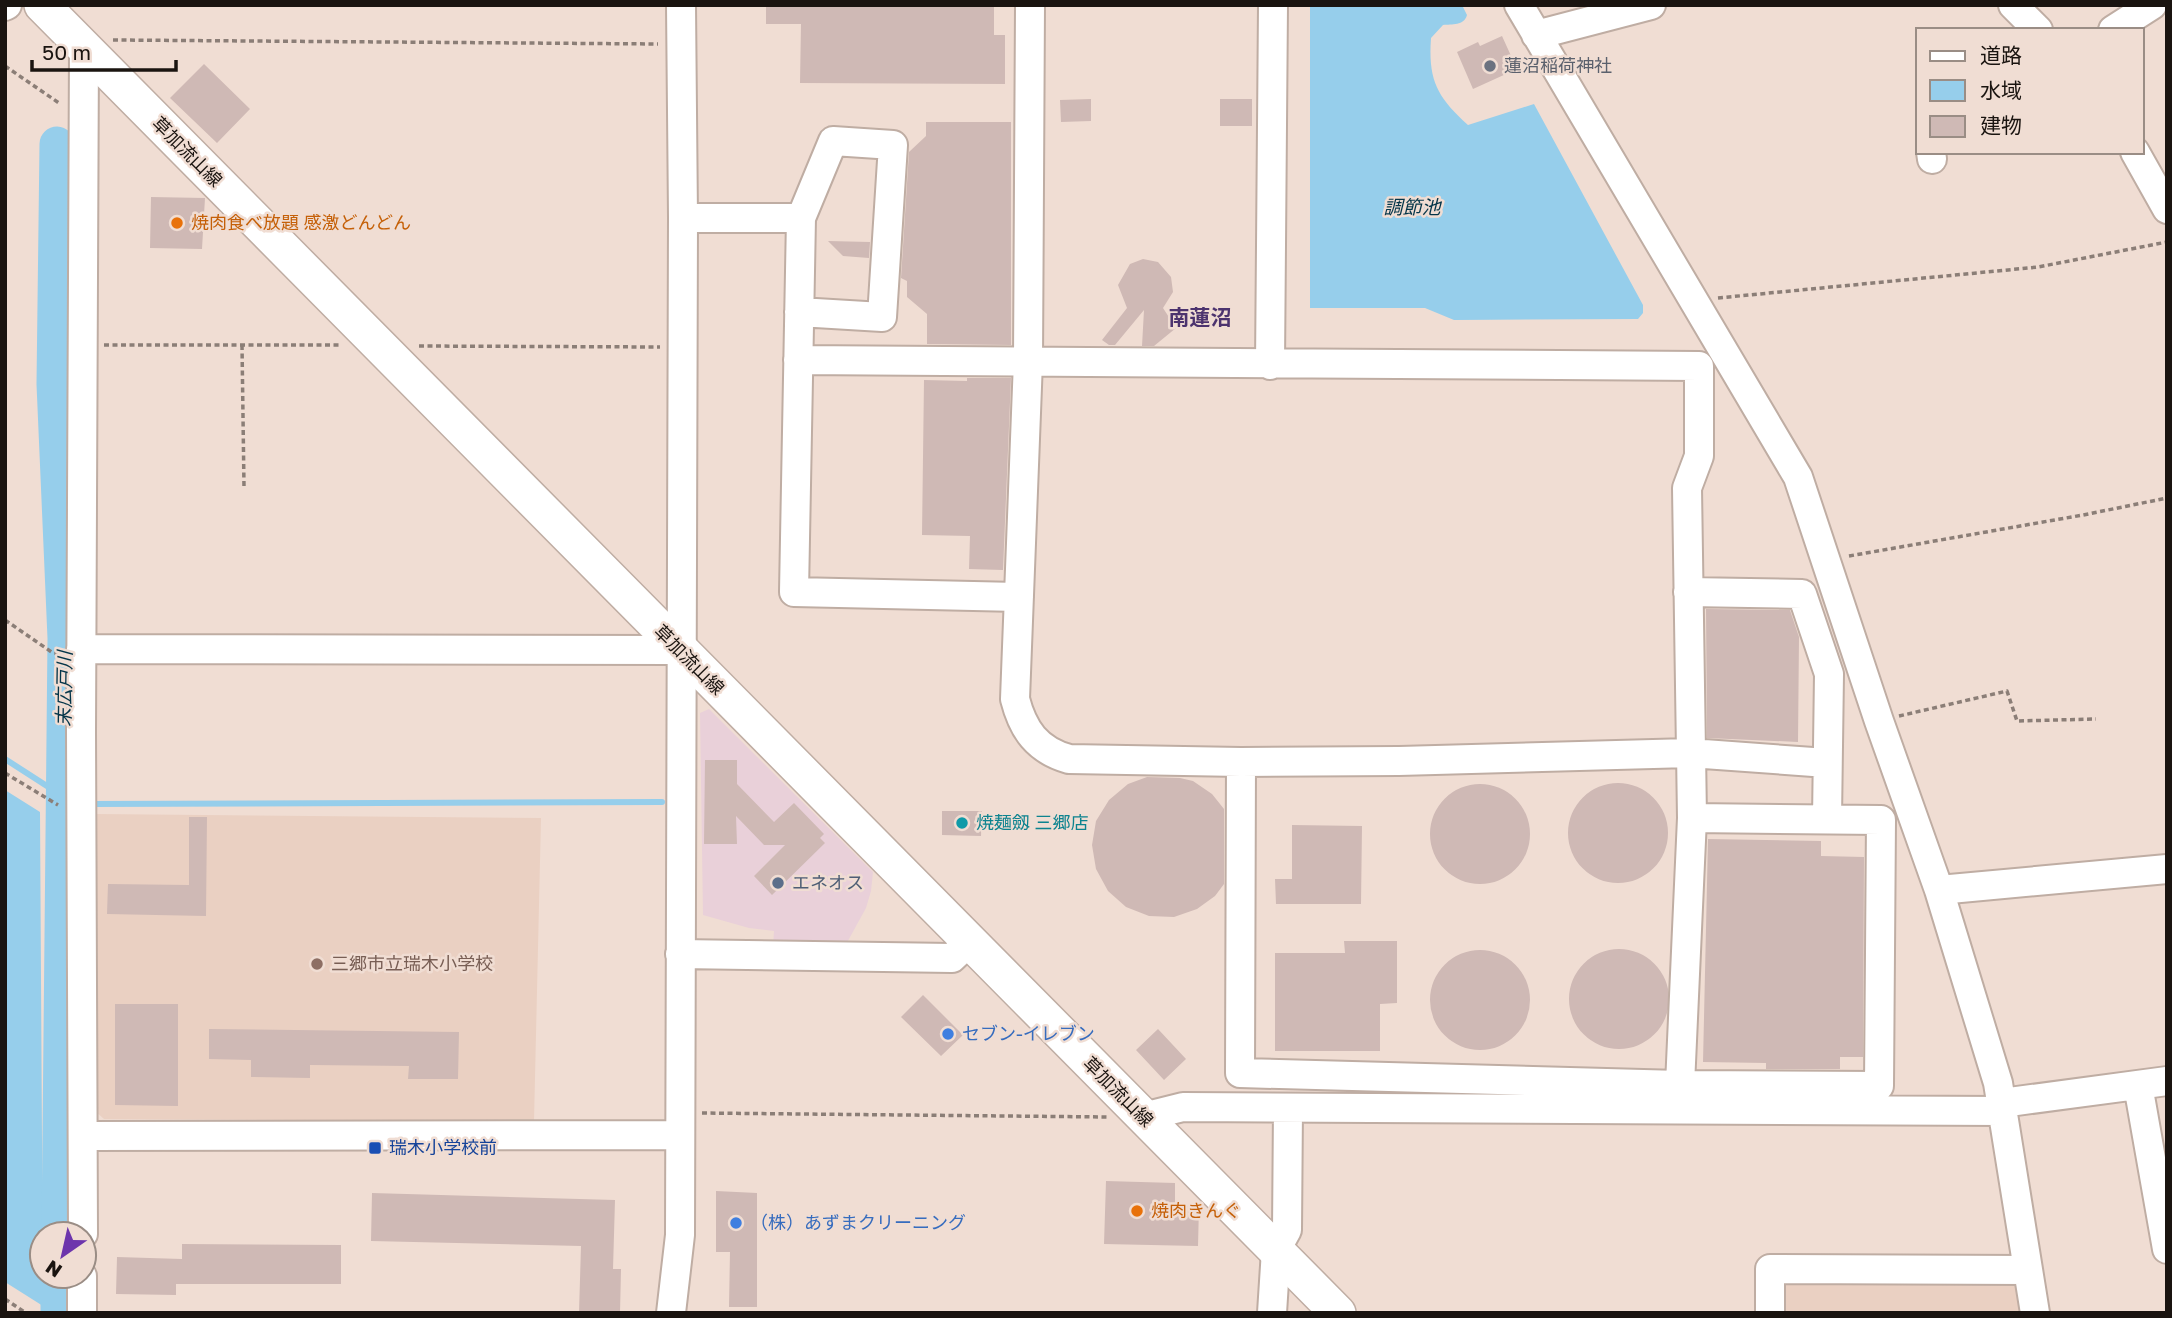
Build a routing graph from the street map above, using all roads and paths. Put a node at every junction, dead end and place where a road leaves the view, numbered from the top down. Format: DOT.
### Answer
graph roads {
  1 [pos="41,5"];
  2 [pos="681,5"];
  3 [pos="1030,5"];
  4 [pos="1273,5"];
  5 [pos="1519,5"];
  6 [pos="1651,5"];
  7 [pos="2013,5"];
  8 [pos="2152,5"];
  9 [pos="2036,28"];
  10 [pos="2116,28"];
  11 [pos="1536,35"];
  12 [pos="681,44"];
  13 [pos="81,45"];
  14 [pos="5,66"];
  15 [pos="85,119"];
  16 [pos="2136,154"];
  17 [pos="2167,209"];
  18 [pos="683,218"];
  19 [pos="801,218"];
  20 [pos="2167,242"];
  21 [pos="1694,301"];
  22 [pos="799,312"];
  23 [pos="882,317"];
  24 [pos="83,345"];
  25 [pos="242,345"];
  26 [pos="682,348"];
  27 [pos="386,353"];
  28 [pos="798,360"];
  29 [pos="880,361"];
  30 [pos="1028,361"];
  31 [pos="1270,365"];
  32 [pos="244,487"];
  33 [pos="2167,498"];
  34 [pos="1825,560"];
  35 [pos="1688,592"];
  36 [pos="1018,597"];
  37 [pos="5,620"];
  38 [pos="81,649"];
  39 [pos="680,652"];
  40 [pos="53,653"];
  41 [pos="2096,719"];
  42 [pos="1879,720"];
  43 [pos="1690,753"];
  44 [pos="1241,762"];
  45 [pos="1827,763"];
  46 [pos="5,772"];
  47 [pos="57,805"];
  48 [pos="1692,818"];
  49 [pos="1827,819"];
  50 [pos="2167,869"];
  51 [pos="1939,890"];
  52 [pos="969,942"];
  53 [pos="680,954"];
  54 [pos="2167,1081"];
  55 [pos="1680,1085"];
  56 [pos="2138,1085"];
  57 [pos="2003,1107"];
  58 [pos="1289,1108"];
  59 [pos="1143,1117"];
  60 [pos="679,1124"];
  61 [pos="84,1136"];
  62 [pos="83,1220"];
  63 [pos="2167,1249"];
  64 [pos="1276,1250"];
  65 [pos="2028,1270"];
  66 [pos="82,1290"];
  67 [pos="5,1299"];
  68 [pos="26,1313"];
  69 [pos="82,1313"];
  70 [pos="671,1313"];
  71 [pos="1272,1313"];
  72 [pos="1338,1313"];
  73 [pos="1770,1313"];
  74 [pos="2035,1313"];
  1 -- 13 [label="main road, 草加流山線"];
  2 -- 12 [label="street"];
  3 -- 30 [label="street"];
  4 -- 31 [label="street"];
  5 -- 11 [label="street"];
  6 -- 11 [label="street"];
  7 -- 9 [label="street"];
  8 -- 10 [label="street"];
  11 -- 21 [label="street"];
  12 -- 13 [label="path"];
  12 -- 18 [label="street"];
  13 -- 15 [label="street"];
  13 -- 27 [label="main road, 草加流山線"];
  14 -- 15 [label="path"];
  15 -- 24 [label="street"];
  16 -- 17 [label="street"];
  18 -- 19 [label="street"];
  18 -- 26 [label="street"];
  19 -- 22 [label="street"];
  19 -- 23 [label="street"];
  20 -- 21 [label="path"];
  21 -- 34 [label="street"];
  22 -- 23 [label="street"];
  22 -- 28 [label="street"];
  23 -- 29 [label="street"];
  24 -- 25 [label="path"];
  24 -- 38 [label="street"];
  25 -- 27 [label="path"];
  25 -- 32 [label="path"];
  26 -- 27 [label="path"];
  26 -- 39 [label="street"];
  27 -- 39 [label="main road, 草加流山線"];
  28 -- 29 [label="street"];
  28 -- 36 [label="street"];
  29 -- 30 [label="street"];
  30 -- 31 [label="street"];
  30 -- 36 [label="street"];
  31 -- 35 [label="street"];
  33 -- 34 [label="path"];
  34 -- 42 [label="street"];
  35 -- 43 [label="street"];
  35 -- 45 [label="street"];
  36 -- 44 [label="street"];
  37 -- 40 [label="path"];
  38 -- 39 [label="street"];
  38 -- 61 [label="street"];
  39 -- 52 [label="main road, 草加流山線"];
  39 -- 53 [label="street"];
  41 -- 42 [label="path"];
  42 -- 51 [label="street"];
  43 -- 44 [label="street"];
  43 -- 45 [label="street"];
  43 -- 48 [label="street"];
  44 -- 55 [label="street"];
  45 -- 49 [label="street"];
  46 -- 47 [label="path"];
  48 -- 49 [label="street"];
  48 -- 55 [label="street"];
  49 -- 55 [label="street"];
  50 -- 51 [label="street"];
  51 -- 57 [label="street"];
  52 -- 53 [label="street"];
  52 -- 59 [label="main road, 草加流山線"];
  53 -- 60 [label="street"];
  54 -- 56 [label="street"];
  56 -- 57 [label="street"];
  56 -- 63 [label="street"];
  57 -- 58 [label="street"];
  57 -- 65 [label="street"];
  58 -- 59 [label="street"];
  58 -- 64 [label="street"];
  59 -- 60 [label="path"];
  59 -- 64 [label="main road, 草加流山線"];
  60 -- 61 [label="street"];
  60 -- 70 [label="street"];
  61 -- 62 [label="street"];
  64 -- 71 [label="street"];
  64 -- 72 [label="main road, 草加流山線"];
  65 -- 73 [label="street"];
  65 -- 74 [label="street"];
  66 -- 69 [label="street"];
  67 -- 68 [label="path"];
}
